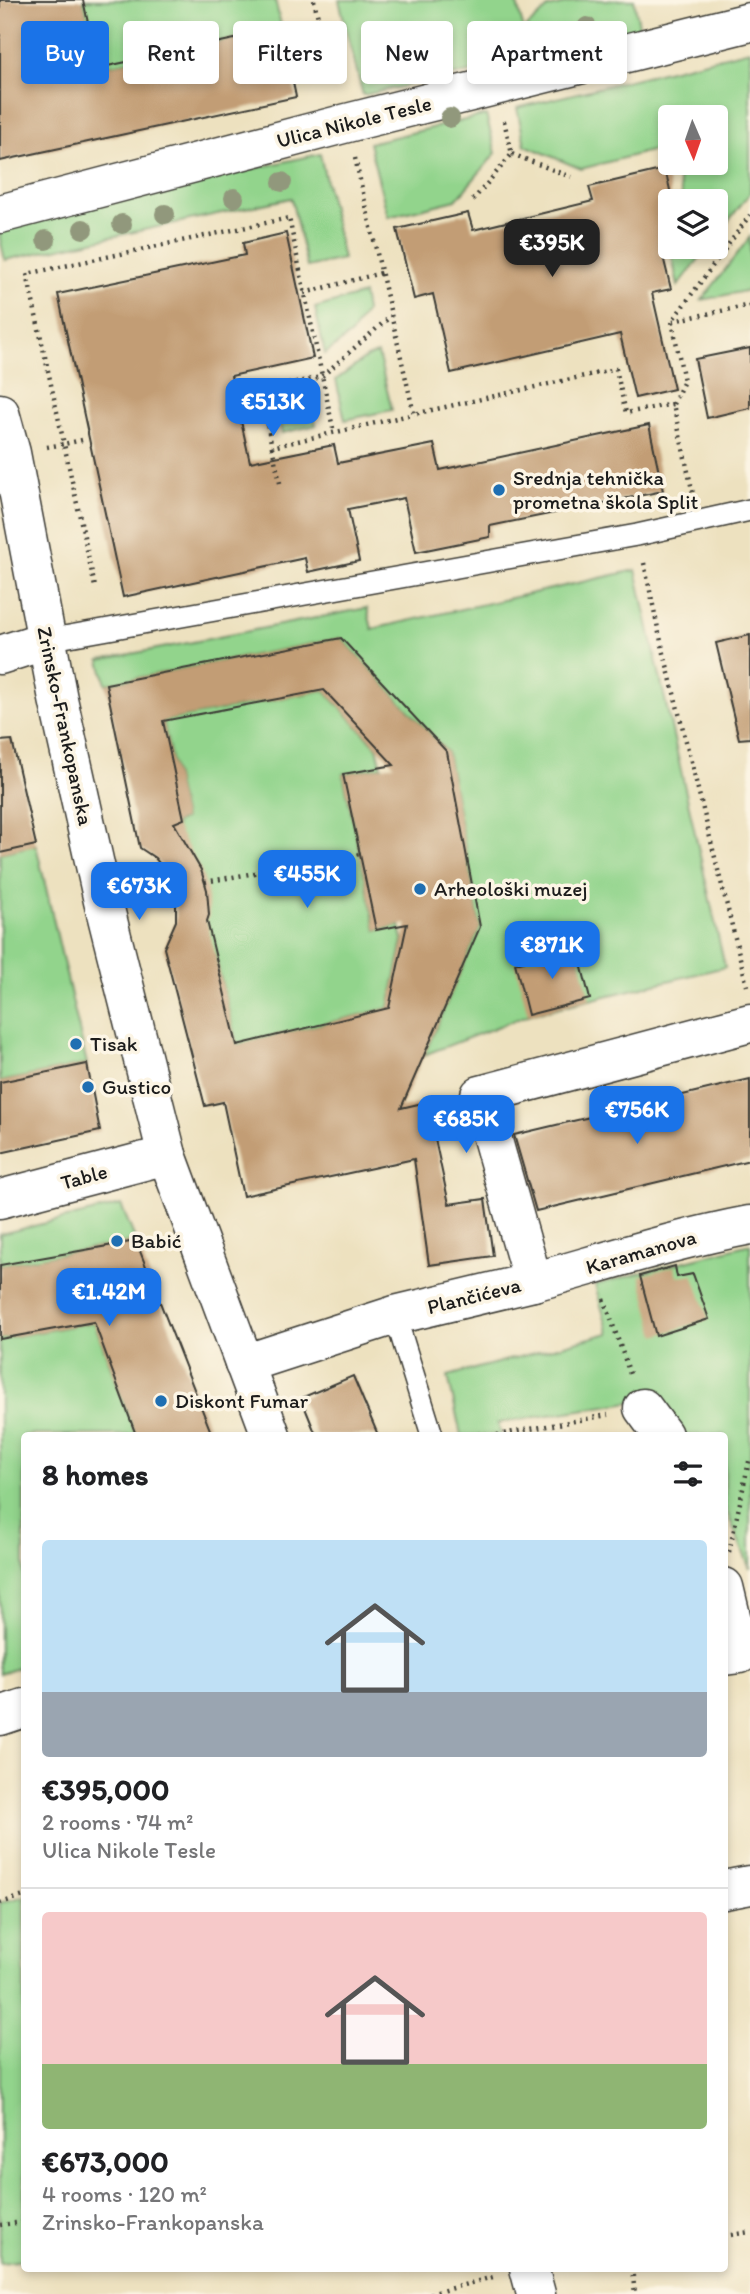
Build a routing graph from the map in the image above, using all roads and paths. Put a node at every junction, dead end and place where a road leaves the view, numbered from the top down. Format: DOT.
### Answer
graph roads {
  1 [pos="314,0"];
  2 [pos="750,22"];
  3 [pos="333,85"];
  4 [pos="505,127"];
  5 [pos="512,154"];
  6 [pos="357,169"];
  7 [pos="571,177"];
  8 [pos="473,200"];
  9 [pos="0,214"];
  10 [pos="750,215"];
  11 [pos="381,273"];
  12 [pos="304,293"];
  13 [pos="750,305"];
  14 [pos="391,316"];
  15 [pos="672,321"];
  16 [pos="321,377"];
  17 [pos="260,391"];
  18 [pos="247,393"];
  19 [pos="673,404"];
  20 [pos="0,413"];
  21 [pos="414,414"];
  22 [pos="334,433"];
  23 [pos="82,440"];
  24 [pos="64,444"];
  25 [pos="272,447"];
  26 [pos="12,453"];
  27 [pos="279,483"];
  28 [pos="750,510"];
  29 [pos="699,520"];
  30 [pos="638,534"];
  31 [pos="95,587"];
  32 [pos="47,640"];
  33 [pos="0,655"];
  34 [pos="360,853"];
  35 [pos="205,882"];
  36 [pos="750,997"];
  37 [pos="750,1023"];
  38 [pos="167,1155"];
  39 [pos="0,1199"];
  40 [pos="750,1225"];
  41 [pos="593,1266"];
  42 [pos="533,1282"];
  43 [pos="395,1315"];
  44 [pos="244,1364"];
  45 [pos="653,1422"];
  46 [pos="270,1432"];
  47 [pos="431,1432"];
  48 [pos="533,1432"];
  49 [pos="750,1457"];
  50 [pos="728,1564"];
  51 [pos="728,1585"];
  52 [pos="728,1656"];
  53 [pos="21,1709"];
  54 [pos="0,1716"];
  55 [pos="750,1885"];
  56 [pos="728,1889"];
  57 [pos="21,1897"];
  58 [pos="0,1903"];
  59 [pos="21,2222"];
  60 [pos="0,2225"];
  61 [pos="750,2232"];
  62 [pos="728,2235"];
  63 [pos="513,2272"];
  64 [pos="517,2272"];
  65 [pos="632,2272"];
  66 [pos="442,2293"];
  67 [pos="430,2294"];
  68 [pos="536,2294"];
  69 [pos="635,2294"];
  1 -- 3 [label="path"];
  2 -- 9 [label="street, Ulica Nikole Tesle"];
  4 -- 5 [label="path"];
  5 -- 7 [label="path"];
  5 -- 8 [label="path"];
  6 -- 11 [label="path"];
  10 -- 15 [label="path"];
  11 -- 12 [label="path"];
  11 -- 14 [label="path"];
  12 -- 16 [label="path"];
  12 -- 24 [label="path"];
  13 -- 15 [label="path"];
  14 -- 16 [label="path"];
  14 -- 21 [label="path"];
  15 -- 19 [label="path"];
  16 -- 17 [label="path"];
  16 -- 22 [label="path"];
  17 -- 18 [label="path"];
  17 -- 25 [label="path"];
  19 -- 21 [label="path"];
  19 -- 29 [label="path"];
  20 -- 26 [label="street, Zrinsko-Frankopanska"];
  21 -- 22 [label="path"];
  22 -- 25 [label="path"];
  23 -- 24 [label="path"];
  24 -- 26 [label="path"];
  24 -- 31 [label="path"];
  25 -- 27 [label="path"];
  26 -- 32 [label="street, Zrinsko-Frankopanska"];
  28 -- 29 [label="lane"];
  29 -- 30 [label="lane"];
  30 -- 32 [label="lane"];
  30 -- 36 [label="path"];
  32 -- 33 [label="street"];
  32 -- 38 [label="street, Zrinsko-Frankopanska"];
  34 -- 35 [label="path"];
  37 -- 42 [label="street, Plančićeva"];
  38 -- 39 [label="street, Table"];
  38 -- 44 [label="street, Zrinsko-Frankopanska"];
  40 -- 41 [label="street, Karamanova"];
  41 -- 42 [label="street, Karamanova"];
  41 -- 45 [label="path"];
  42 -- 43 [label="street, Plančićeva"];
  43 -- 44 [label="street, Plančićeva"];
  43 -- 47 [label="lane"];
  44 -- 46 [label="street, Zrinsko-Frankopanska"];
  45 -- 48 [label="path"];
  49 -- 50 [label="path"];
  51 -- 52 [label="street"];
  53 -- 54 [label="street"];
  55 -- 56 [label="street"];
  57 -- 58 [label="path"];
  59 -- 60 [label="path"];
  61 -- 62 [label="path"];
  63 -- 66 [label="path"];
  64 -- 68 [label="street"];
  65 -- 69 [label="path"];
  66 -- 67 [label="path"];
}
